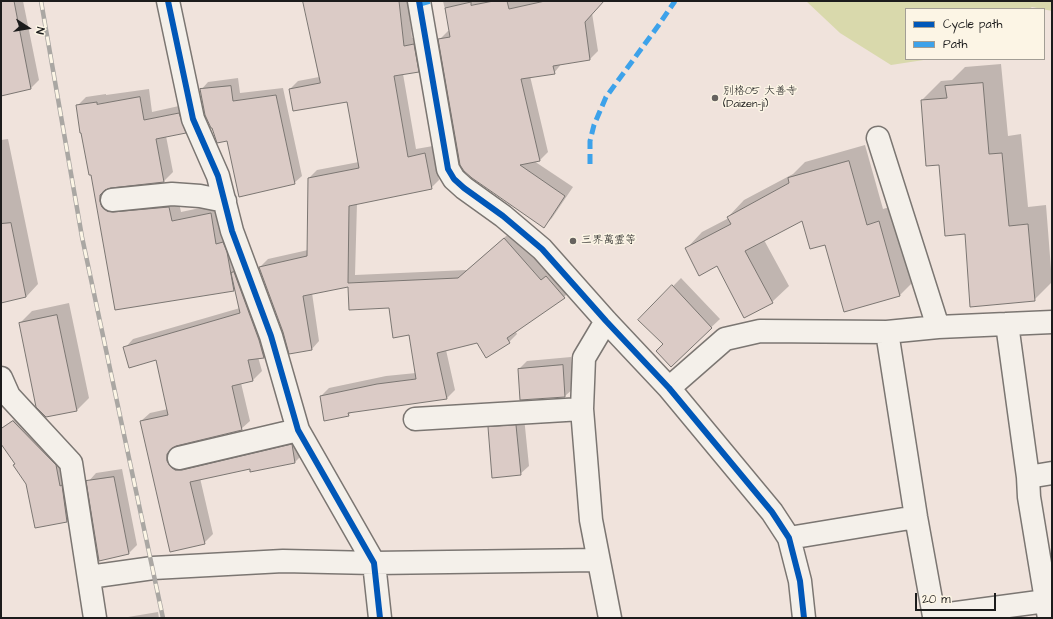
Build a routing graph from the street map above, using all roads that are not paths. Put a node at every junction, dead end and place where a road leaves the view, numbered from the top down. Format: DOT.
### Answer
graph roads {
  1 [pos="168,1"];
  2 [pos="420,1"];
  3 [pos="878,138"];
  4 [pos="112,200"];
  5 [pos="225,201"];
  6 [pos="606,321"];
  7 [pos="1052,322"];
  8 [pos="1007,324"];
  9 [pos="938,327"];
  10 [pos="887,332"];
  11 [pos="1,378"];
  12 [pos="669,388"];
  13 [pos="582,409"];
  14 [pos="415,419"];
  15 [pos="298,430"];
  16 [pos="180,458"];
  17 [pos="1052,473"];
  18 [pos="1028,477"];
  19 [pos="916,517"];
  20 [pos="788,538"];
  21 [pos="598,560"];
  22 [pos="374,564"];
  23 [pos="89,577"];
  24 [pos="1048,609"];
  25 [pos="934,617"];
  26 [pos="95,618"];
  27 [pos="380,618"];
  28 [pos="610,618"];
  29 [pos="804,618"];
  1 -- 5 [label="street"];
  2 -- 6 [label="street"];
  3 -- 9 [label="street"];
  4 -- 5 [label="street"];
  5 -- 15 [label="street"];
  6 -- 12 [label="street"];
  6 -- 13 [label="street"];
  7 -- 8 [label="street"];
  8 -- 9 [label="street"];
  8 -- 18 [label="street"];
  9 -- 10 [label="street"];
  10 -- 12 [label="street"];
  10 -- 19 [label="street"];
  11 -- 23 [label="street"];
  12 -- 20 [label="street"];
  13 -- 14 [label="street"];
  13 -- 21 [label="street"];
  15 -- 16 [label="street"];
  15 -- 22 [label="street"];
  17 -- 18 [label="street"];
  18 -- 24 [label="street"];
  19 -- 20 [label="street"];
  19 -- 25 [label="street"];
  20 -- 29 [label="street"];
  21 -- 22 [label="street"];
  21 -- 28 [label="street"];
  22 -- 23 [label="street"];
  22 -- 27 [label="street"];
  23 -- 26 [label="street"];
  24 -- 25 [label="street"];
}
